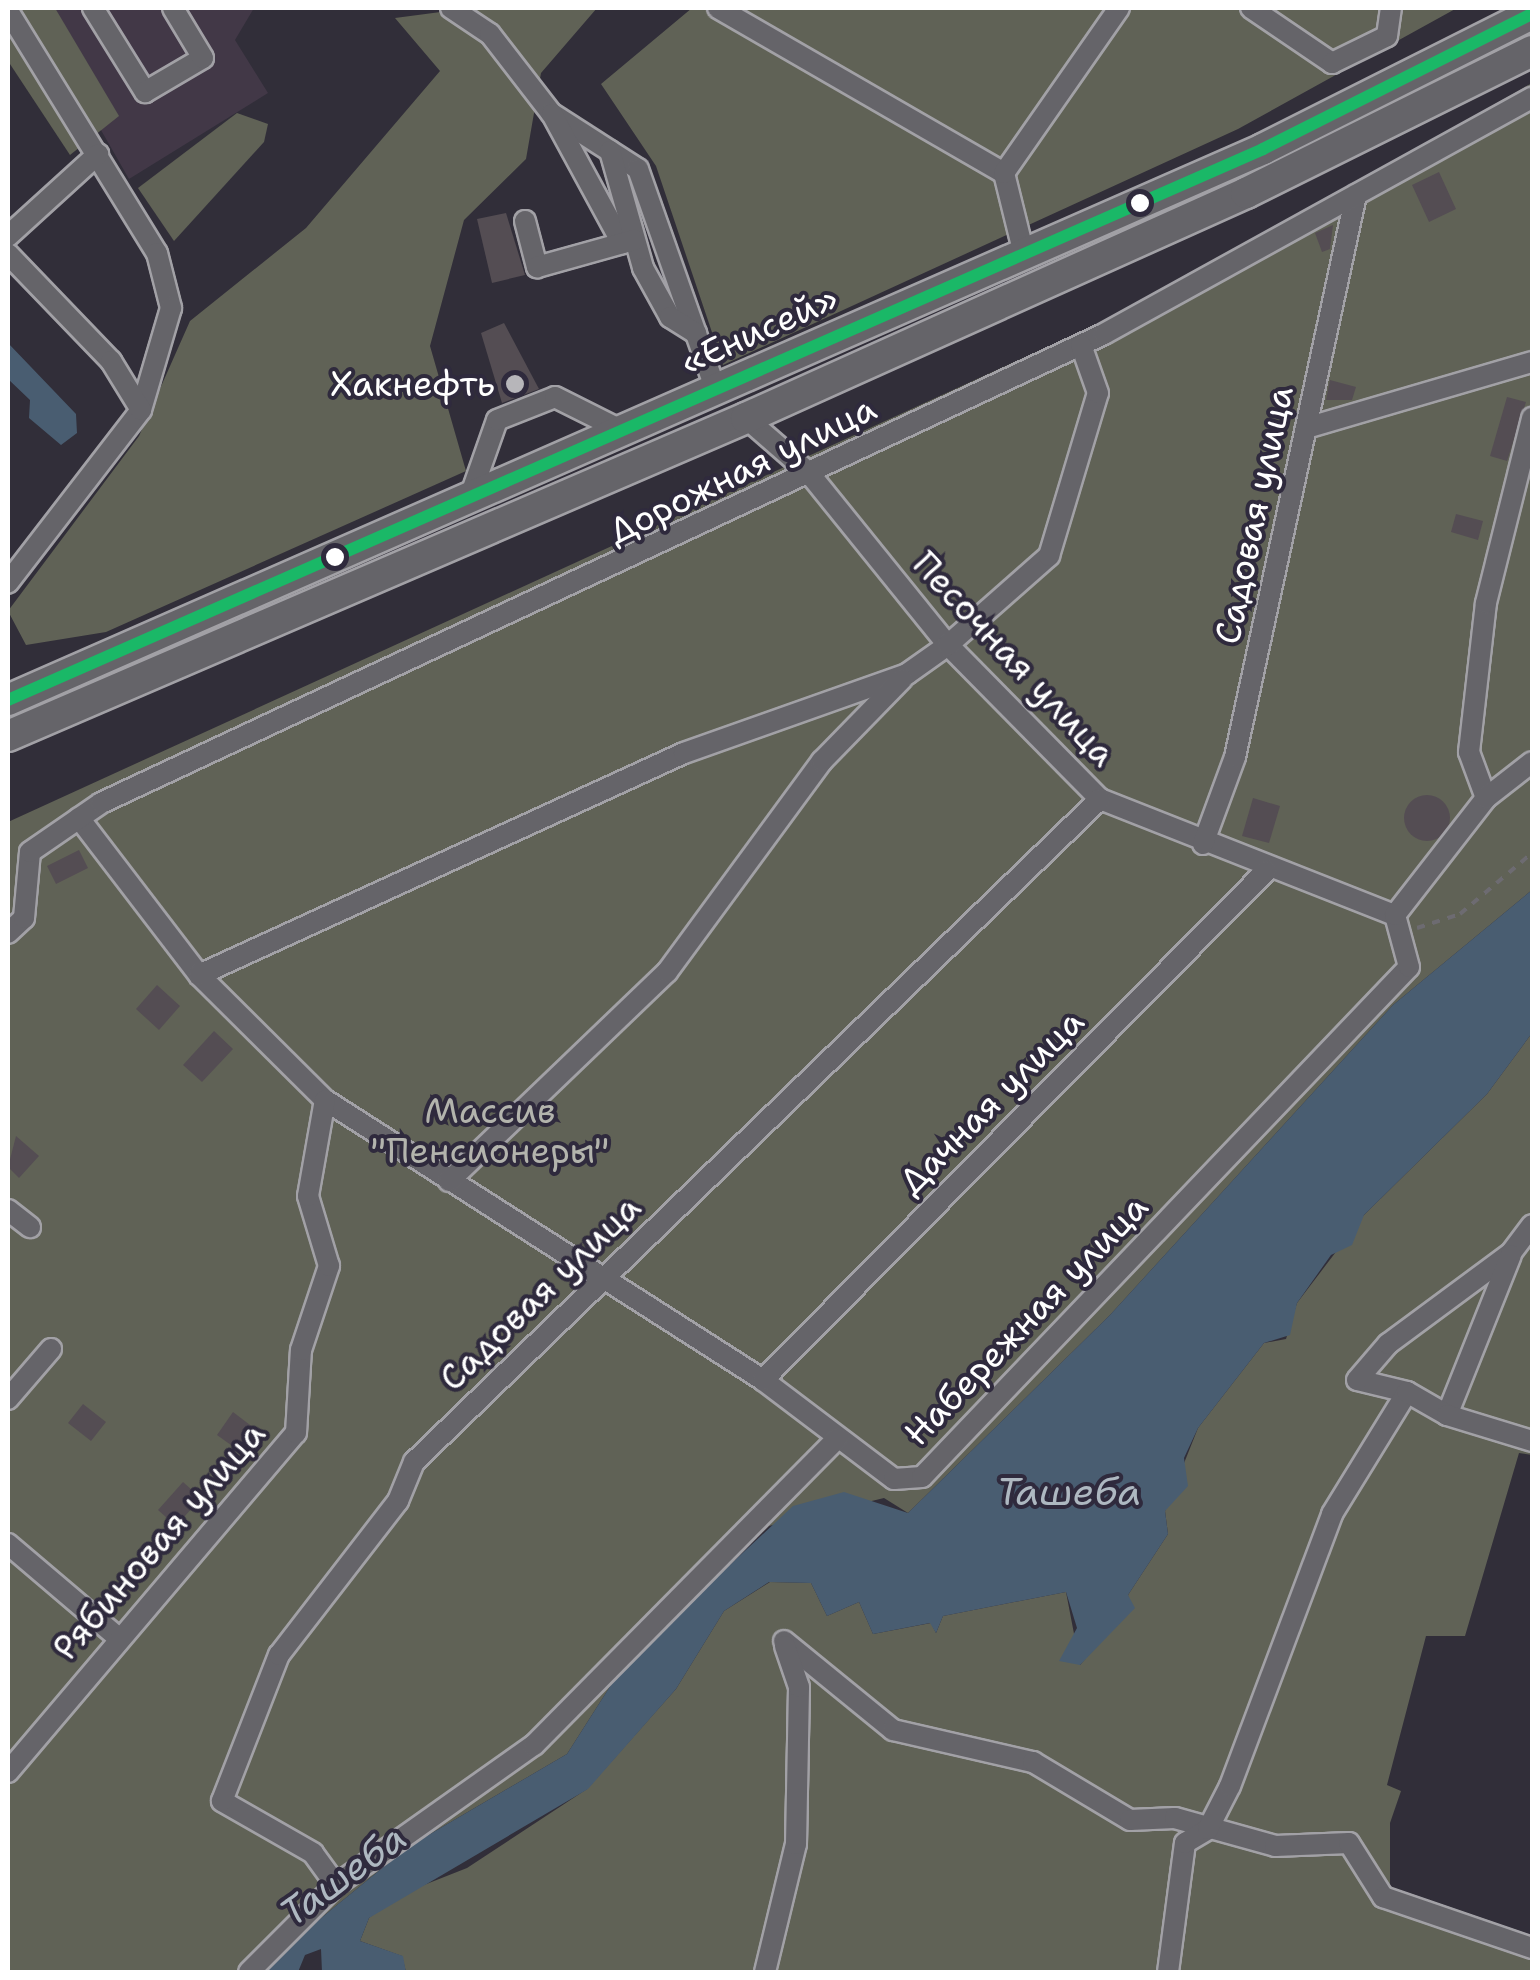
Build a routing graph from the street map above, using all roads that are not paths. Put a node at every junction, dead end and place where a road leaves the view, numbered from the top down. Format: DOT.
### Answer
graph roads {
  1 [pos="94,8"];
  2 [pos="172,8"];
  3 [pos="451,8"];
  4 [pos="718,8"];
  5 [pos="1119,8"];
  6 [pos="1250,8"];
  7 [pos="1391,8"];
  8 [pos="8,11"];
  9 [pos="1532,14"];
  10 [pos="1532,51"];
  11 [pos="1354,58"];
  12 [pos="1370,98"];
  13 [pos="1532,98"];
  14 [pos="552,113"];
  15 [pos="610,151"];
  16 [pos="98,154"];
  17 [pos="1004,173"];
  18 [pos="1356,196"];
  19 [pos="524,221"];
  20 [pos="8,236"];
  21 [pos="628,242"];
  22 [pos="8,254"];
  23 [pos="1024,254"];
  24 [pos="696,333"];
  25 [pos="1082,345"];
  26 [pos="1532,362"];
  27 [pos="716,390"];
  28 [pos="141,410"];
  29 [pos="746,418"];
  30 [pos="1532,418"];
  31 [pos="1306,428"];
  32 [pos="622,430"];
  33 [pos="809,473"];
  34 [pos="471,494"];
  35 [pos="8,583"];
  36 [pos="948,646"];
  37 [pos="906,674"];
  38 [pos="8,700"];
  39 [pos="8,736"];
  40 [pos="1532,762"];
  41 [pos="1486,798"];
  42 [pos="1100,799"];
  43 [pos="79,818"];
  44 [pos="1204,844"];
  45 [pos="1266,871"];
  46 [pos="1396,915"];
  47 [pos="8,933"];
  48 [pos="200,975"];
  49 [pos="326,1100"];
  50 [pos="449,1181"];
  51 [pos="8,1210"];
  52 [pos="1532,1224"];
  53 [pos="30,1227"];
  54 [pos="1511,1253"];
  55 [pos="600,1278"];
  56 [pos="51,1349"];
  57 [pos="763,1380"];
  58 [pos="1407,1392"];
  59 [pos="8,1398"];
  60 [pos="1446,1415"];
  61 [pos="838,1438"];
  62 [pos="1532,1440"];
  63 [pos="8,1544"];
  64 [pos="115,1635"];
  65 [pos="8,1772"];
  66 [pos="1208,1828"];
  67 [pos="336,1885"];
  68 [pos="1532,1948"];
  69 [pos="249,1972"];
  70 [pos="765,1972"];
  71 [pos="1168,1972"];
  1 -- 2 [label="street"];
  3 -- 14 [label="street"];
  4 -- 17 [label="street"];
  5 -- 17 [label="street"];
  6 -- 11 [label="street"];
  7 -- 11 [label="street"];
  8 -- 16 [label="street"];
  9 -- 12 [label="highway, «Енисей»"];
  10 -- 29 [label="highway"];
  11 -- 12 [label="street"];
  12 -- 23 [label="highway, «Енисей»"];
  13 -- 18 [label="street, Дорожная улица"];
  14 -- 15 [label="street"];
  14 -- 21 [label="street"];
  15 -- 21 [label="street"];
  15 -- 24 [label="street"];
  16 -- 20 [label="street"];
  16 -- 28 [label="street"];
  17 -- 23 [label="street"];
  18 -- 25 [label="street, Дорожная улица"];
  18 -- 31 [label="street, Садовая улица"];
  19 -- 21 [label="street"];
  21 -- 24 [label="street"];
  22 -- 28 [label="street"];
  23 -- 27 [label="highway, «Енисей»"];
  24 -- 27 [label="street"];
  25 -- 33 [label="street, Дорожная улица"];
  25 -- 36 [label="street"];
  26 -- 31 [label="street"];
  27 -- 32 [label="highway, «Енисей»"];
  28 -- 35 [label="street"];
  29 -- 33 [label="street, Песочная улица"];
  29 -- 39 [label="highway"];
  30 -- 41 [label="street"];
  31 -- 44 [label="street, Садовая улица"];
  32 -- 34 [label="highway, «Енисей»"];
  32 -- 34 [label="street"];
  33 -- 36 [label="street, Песочная улица"];
  33 -- 43 [label="street, Дорожная улица"];
  34 -- 38 [label="highway, «Енисей»"];
  36 -- 37 [label="street"];
  36 -- 42 [label="street, Песочная улица"];
  37 -- 48 [label="street"];
  37 -- 50 [label="street"];
  40 -- 41 [label="street"];
  41 -- 46 [label="street"];
  42 -- 44 [label="street, Песочная улица"];
  42 -- 55 [label="street, Садовая улица"];
  43 -- 47 [label="street, Дорожная улица"];
  43 -- 48 [label="street"];
  44 -- 45 [label="street, Песочная улица"];
  45 -- 46 [label="street, Песочная улица"];
  45 -- 57 [label="street, Дачная улица"];
  46 -- 61 [label="street, Набережная улица"];
  48 -- 49 [label="street"];
  49 -- 50 [label="street"];
  49 -- 64 [label="street, Рябиновая улица"];
  50 -- 55 [label="street"];
  51 -- 53 [label="street"];
  52 -- 54 [label="street"];
  54 -- 58 [label="street"];
  54 -- 60 [label="street"];
  55 -- 57 [label="street"];
  55 -- 67 [label="street, Садовая улица"];
  56 -- 59 [label="street"];
  57 -- 61 [label="street"];
  58 -- 60 [label="street"];
  58 -- 66 [label="street"];
  60 -- 62 [label="street"];
  61 -- 67 [label="street"];
  63 -- 64 [label="street"];
  64 -- 65 [label="street, Рябиновая улица"];
  66 -- 68 [label="street"];
  66 -- 70 [label="street"];
  66 -- 71 [label="street"];
  67 -- 69 [label="street"];
}
